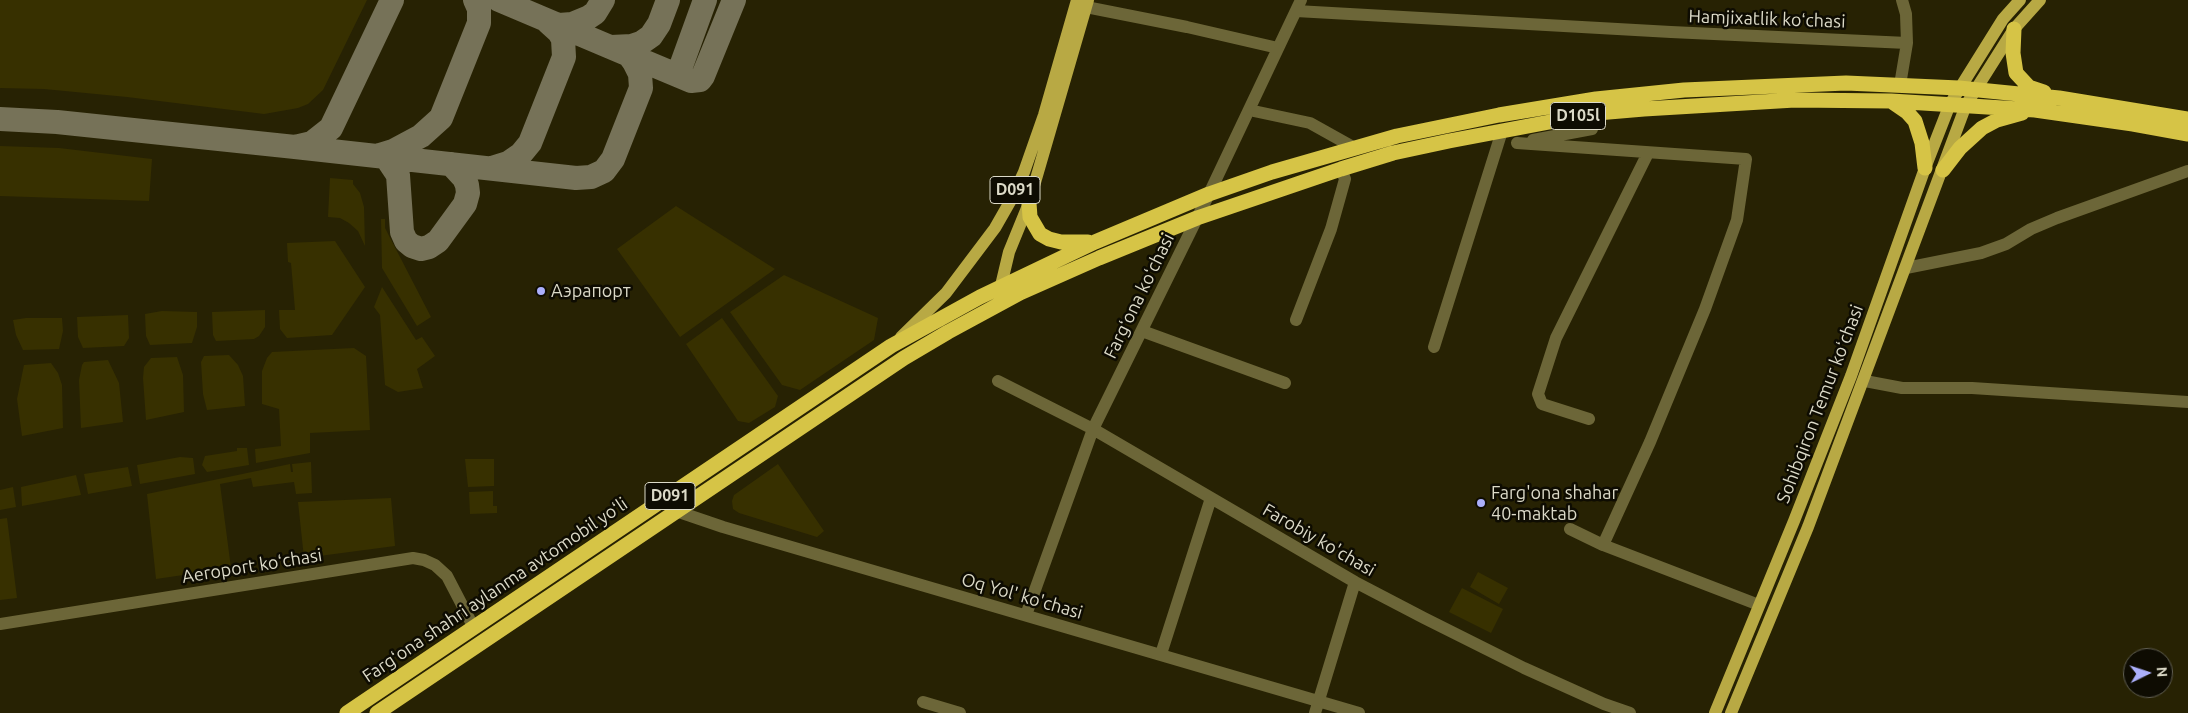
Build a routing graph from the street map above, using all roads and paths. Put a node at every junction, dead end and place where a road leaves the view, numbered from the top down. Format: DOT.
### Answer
graph roads {
  1 [pos="1902,0"];
  2 [pos="2020,0"];
  3 [pos="2040,0"];
  4 [pos="1084,2"];
  5 [pos="1298,6"];
  6 [pos="2014,29"];
  7 [pos="1907,42"];
  8 [pos="1278,48"];
  9 [pos="1900,84"];
  10 [pos="1959,88"];
  11 [pos="1975,89"];
  12 [pos="2059,98"];
  13 [pos="1891,101"];
  14 [pos="1950,104"];
  15 [pos="1966,105"];
  16 [pos="1249,110"];
  17 [pos="2035,110"];
  18 [pos="2188,119"];
  19 [pos="1592,129"];
  20 [pos="1502,131"];
  21 [pos="2188,134"];
  22 [pos="1517,143"];
  23 [pos="1353,147"];
  24 [pos="1648,153"];
  25 [pos="1925,168"];
  26 [pos="1340,169"];
  27 [pos="1943,170"];
  28 [pos="2188,170"];
  29 [pos="1209,194"];
  30 [pos="1029,203"];
  31 [pos="1197,218"];
  32 [pos="1095,242"];
  33 [pos="1906,268"];
  34 [pos="999,288"];
  35 [pos="998,307"];
  36 [pos="1296,320"];
  37 [pos="1142,331"];
  38 [pos="892,346"];
  39 [pos="1434,347"];
  40 [pos="998,381"];
  41 [pos="1864,381"];
  42 [pos="1285,384"];
  43 [pos="2188,402"];
  44 [pos="1589,419"];
  45 [pos="1093,429"];
  46 [pos="1211,498"];
  47 [pos="664,500"];
  48 [pos="676,511"];
  49 [pos="1570,529"];
  50 [pos="1603,545"];
  51 [pos="1355,582"];
  52 [pos="1759,605"];
  53 [pos="1026,615"];
  54 [pos="0,624"];
  55 [pos="474,628"];
  56 [pos="1160,654"];
  57 [pos="923,702"];
  58 [pos="1317,707"];
  59 [pos="347,713"];
  60 [pos="377,713"];
  61 [pos="960,713"];
  62 [pos="1359,713"];
  63 [pos="1630,713"];
  64 [pos="1715,713"];
  65 [pos="1731,713"];
  1 -- 7 [label="street"];
  2 -- 10 [label="main road, Sohibqiron Temur koʻchasi"];
  3 -- 6 [label="main road, Sohibqiron Temur koʻchasi"];
  4 -- 8 [label="street"];
  4 -- 30 [label="main road, D091"];
  4 -- 38 [label="main road, D091"];
  5 -- 7 [label="street, Hamjixatlik koʻchasi"];
  5 -- 8 [label="street, Fargʻona koʻchasi"];
  6 -- 11 [label="main road, Sohibqiron Temur koʻchasi"];
  6 -- 12 [label="highway"];
  7 -- 9 [label="street"];
  8 -- 16 [label="street, Fargʻona koʻchasi"];
  9 -- 10 [label="highway, Fargʻona shahri aylanma avtomobil yoʻli / D105l"];
  9 -- 23 [label="highway, Fargʻona shahri aylanma avtomobil yoʻli / D105l"];
  10 -- 11 [label="highway, Fargʻona shahri aylanma avtomobil yoʻli / D105l"];
  10 -- 14 [label="main road, Sohibqiron Temur koʻchasi"];
  11 -- 12 [label="highway, Fargʻona shahri aylanma avtomobil yoʻli / D105l"];
  11 -- 15 [label="main road, Sohibqiron Temur koʻchasi"];
  12 -- 18 [label="highway, Fargʻona shahri aylanma avtomobil yoʻli / D105l"];
  13 -- 14 [label="highway, Fargʻona shahri aylanma avtomobil yoʻli / D105l"];
  13 -- 20 [label="highway, Fargʻona shahri aylanma avtomobil yoʻli / D105l"];
  13 -- 25 [label="highway"];
  14 -- 15 [label="highway, Fargʻona shahri aylanma avtomobil yoʻli / D105l"];
  14 -- 25 [label="main road, Sohibqiron Temur koʻchasi"];
  15 -- 17 [label="highway, Fargʻona shahri aylanma avtomobil yoʻli / D105l"];
  15 -- 27 [label="main road, Sohibqiron Temur koʻchasi"];
  16 -- 23 [label="street"];
  16 -- 29 [label="street, Fargʻona koʻchasi"];
  17 -- 21 [label="highway, Fargʻona shahri aylanma avtomobil yoʻli / D105l"];
  17 -- 27 [label="highway"];
  19 -- 22 [label="street"];
  20 -- 22 [label="street"];
  20 -- 26 [label="highway, Fargʻona shahri aylanma avtomobil yoʻli / D105l"];
  20 -- 39 [label="street"];
  22 -- 24 [label="street"];
  23 -- 29 [label="highway, Fargʻona shahri aylanma avtomobil yoʻli / D105l"];
  24 -- 44 [label="street"];
  24 -- 50 [label="street"];
  25 -- 52 [label="main road, Sohibqiron Temur koʻchasi"];
  26 -- 31 [label="highway, Fargʻona shahri aylanma avtomobil yoʻli / D105l"];
  26 -- 36 [label="street"];
  27 -- 33 [label="main road, Sohibqiron Temur koʻchasi"];
  28 -- 33 [label="street"];
  29 -- 31 [label="street, Fargʻona koʻchasi"];
  29 -- 32 [label="highway, Fargʻona shahri aylanma avtomobil yoʻli / D105l"];
  30 -- 32 [label="highway, D091"];
  30 -- 34 [label="main road, D091"];
  31 -- 35 [label="highway, Fargʻona shahri aylanma avtomobil yoʻli / D105l"];
  31 -- 37 [label="street, Fargʻona koʻchasi"];
  32 -- 34 [label="highway, Fargʻona shahri aylanma avtomobil yoʻli / D105l"];
  33 -- 41 [label="main road, Sohibqiron Temur koʻchasi"];
  34 -- 35 [label="main road, D091"];
  34 -- 38 [label="highway, Fargʻona shahri aylanma avtomobil yoʻli / D091"];
  35 -- 48 [label="highway, Fargʻona shahri aylanma avtomobil yoʻli / D091"];
  37 -- 42 [label="street"];
  37 -- 45 [label="street, Fargʻona koʻchasi"];
  38 -- 47 [label="highway, Fargʻona shahri aylanma avtomobil yoʻli / D091"];
  40 -- 45 [label="street, Farobiy ko'chasi"];
  41 -- 43 [label="street"];
  41 -- 65 [label="main road, Sohibqiron Temur koʻchasi"];
  45 -- 46 [label="street, Farobiy ko'chasi"];
  45 -- 53 [label="street, Fargʻona koʻchasi"];
  46 -- 51 [label="street, Farobiy ko'chasi"];
  46 -- 56 [label="street"];
  47 -- 48 [label="street"];
  47 -- 55 [label="highway, Fargʻona shahri aylanma avtomobil yoʻli / D091"];
  48 -- 53 [label="street, Oq Yol' ko'chasi"];
  48 -- 60 [label="highway, Fargʻona shahri aylanma avtomobil yoʻli / D091"];
  49 -- 50 [label="street"];
  50 -- 52 [label="street"];
  51 -- 58 [label="street"];
  51 -- 63 [label="street, Farobiy ko'chasi"];
  52 -- 64 [label="main road, Sohibqiron Temur koʻchasi"];
  53 -- 56 [label="street, Oq Yol' ko'chasi"];
  54 -- 55 [label="street, Aeroport koʻchasi"];
  55 -- 59 [label="highway, Fargʻona shahri aylanma avtomobil yoʻli / D091"];
  56 -- 58 [label="street, Oq Yol' ko'chasi"];
  57 -- 61 [label="street"];
  58 -- 62 [label="street, Oq Yol' ko'chasi"];
}
